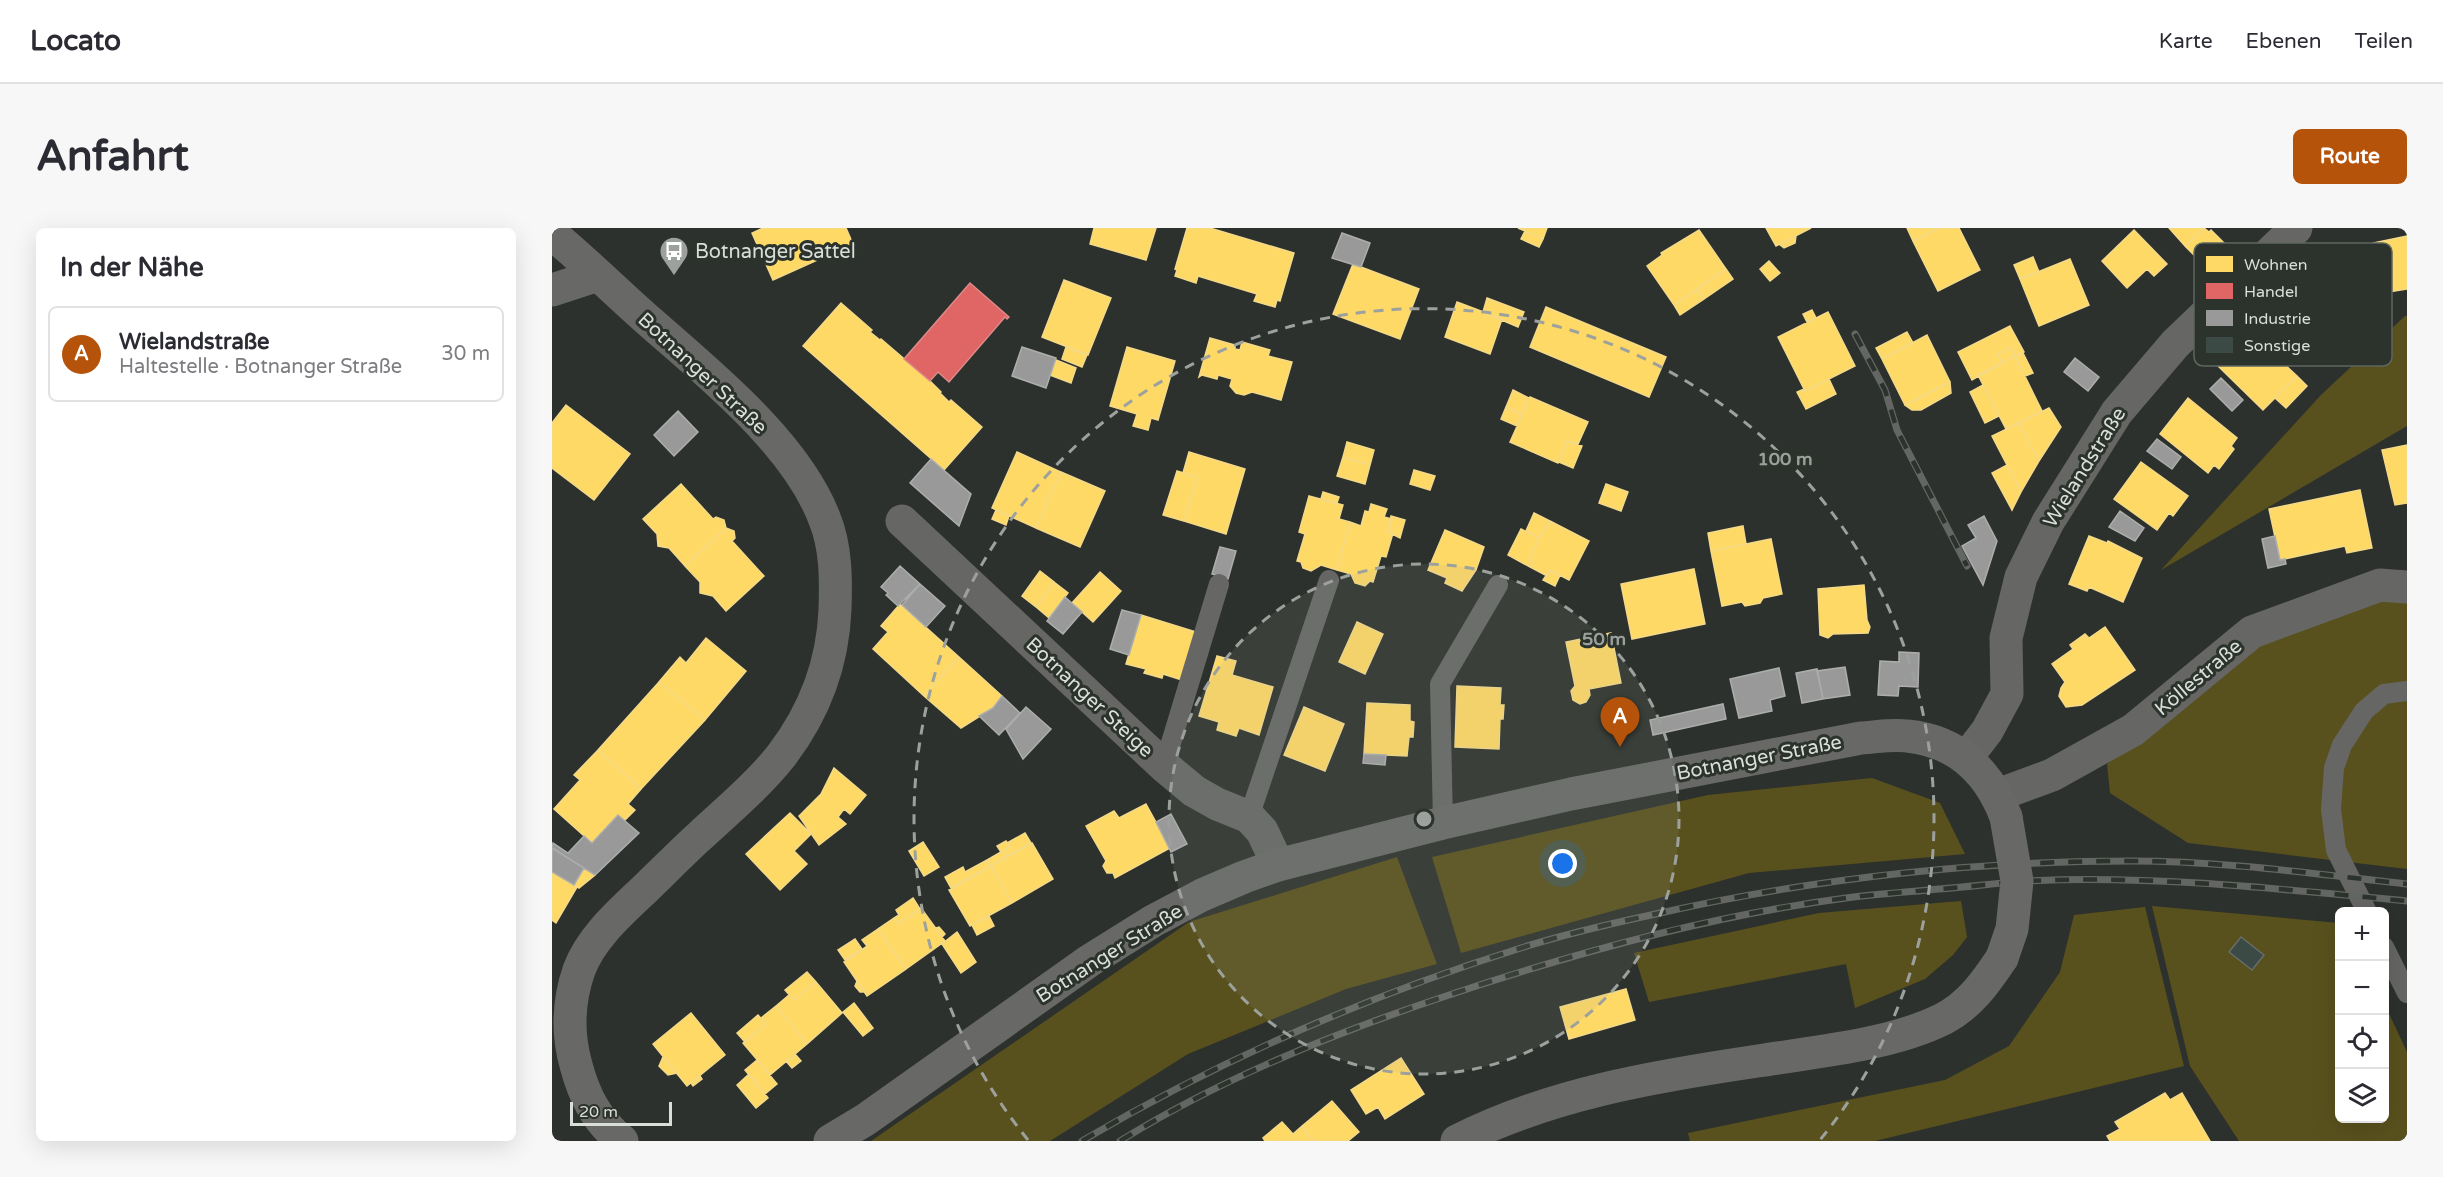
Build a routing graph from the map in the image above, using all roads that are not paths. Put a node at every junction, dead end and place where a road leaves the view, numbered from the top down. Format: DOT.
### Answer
graph roads {
  1 [pos="2296,228"];
  2 [pos="552,234"];
  3 [pos="2280,243"];
  4 [pos="598,275"];
  5 [pos="552,290"];
  6 [pos="2194,326"];
  7 [pos="902,521"];
  8 [pos="1329,580"];
  9 [pos="1219,584"];
  10 [pos="1498,585"];
  11 [pos="2407,586"];
  12 [pos="2407,691"];
  13 [pos="1967,757"];
  14 [pos="1164,766"];
  15 [pos="2002,806"];
  16 [pos="1249,817"];
  17 [pos="1443,823"];
  18 [pos="1278,865"];
  19 [pos="2364,907"];
  20 [pos="2389,955"];
  21 [pos="2407,993"];
  22 [pos="622,1141"];
  23 [pos="830,1141"];
  24 [pos="1457,1141"];
  1 -- 3 [label="street, Wielandstraße"];
  2 -- 4 [label="main road, Botnanger Straße"];
  4 -- 5 [label="main road"];
  4 -- 22 [label="main road, Botnanger Straße"];
  6 -- 13 [label="street, Wielandstraße"];
  7 -- 14 [label="street, Botnanger Steige"];
  8 -- 16 [label="lane"];
  9 -- 14 [label="lane"];
  10 -- 17 [label="lane"];
  11 -- 15 [label="street, Köllestraße"];
  12 -- 19 [label="lane"];
  13 -- 15 [label="main road, Botnanger Straße"];
  13 -- 17 [label="main road, Botnanger Straße"];
  14 -- 16 [label="street, Botnanger Steige"];
  15 -- 24 [label="main road, Botnanger Straße, bridge"];
  16 -- 18 [label="street, Botnanger Steige"];
  17 -- 18 [label="main road, Botnanger Straße"];
  18 -- 23 [label="main road, Botnanger Straße"];
  20 -- 21 [label="lane"];
}
